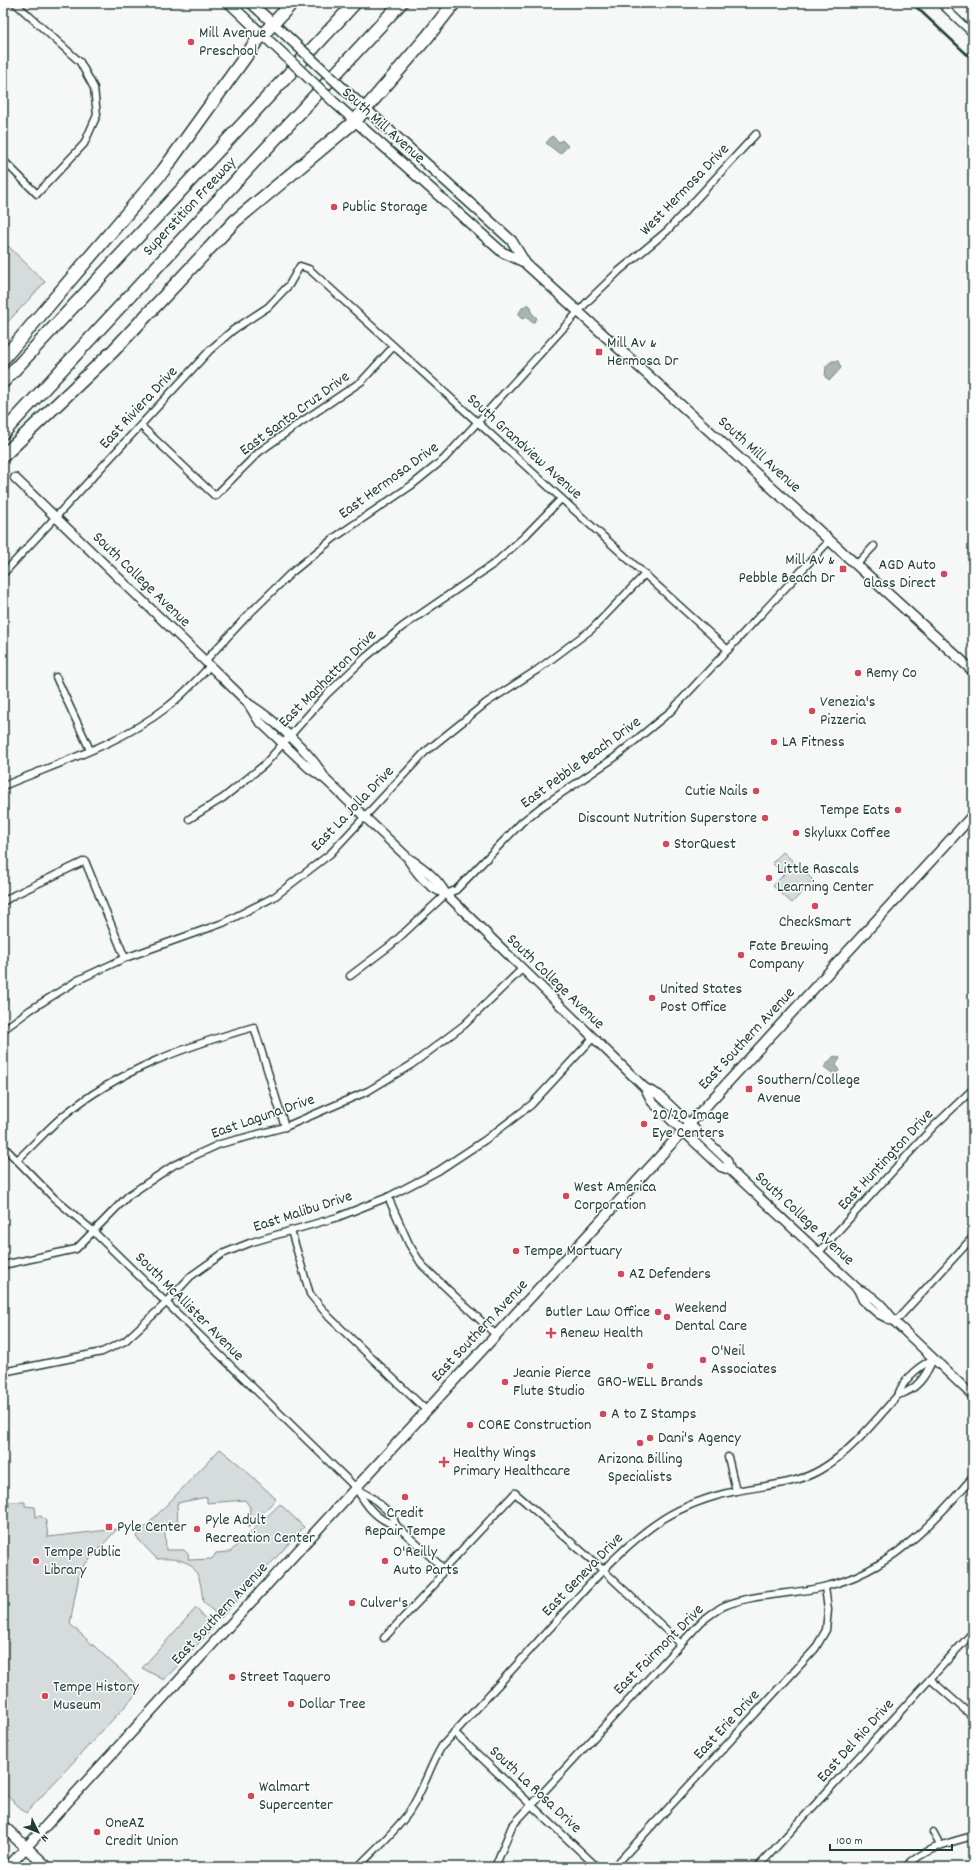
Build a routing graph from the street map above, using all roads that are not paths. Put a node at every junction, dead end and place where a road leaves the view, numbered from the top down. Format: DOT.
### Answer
graph roads {
  1 [pos="15,3"];
  2 [pos="229,3"];
  3 [pos="251,3"];
  4 [pos="292,3"];
  5 [pos="355,3"];
  6 [pos="401,3"];
  7 [pos="454,3"];
  8 [pos="940,3"];
  9 [pos="273,23"];
  10 [pos="262,34"];
  11 [pos="973,34"];
  12 [pos="366,109"];
  13 [pos="355,121"];
  14 [pos="756,134"];
  15 [pos="3,160"];
  16 [pos="524,262"];
  17 [pos="300,266"];
  18 [pos="579,312"];
  19 [pos="393,347"];
  20 [pos="3,359"];
  21 [pos="3,382"];
  22 [pos="478,423"];
  23 [pos="141,426"];
  24 [pos="3,433"];
  25 [pos="3,456"];
  26 [pos="15,478"];
  27 [pos="561,499"];
  28 [pos="56,516"];
  29 [pos="830,540"];
  30 [pos="874,546"];
  31 [pos="857,564"];
  32 [pos="3,574"];
  33 [pos="645,574"];
  34 [pos="728,650"];
  35 [pos="208,664"];
  36 [pos="973,671"];
  37 [pos="56,677"];
  38 [pos="286,740"];
  39 [pos="90,750"];
  40 [pos="3,786"];
  41 [pos="973,815"];
  42 [pos="365,817"];
  43 [pos="189,819"];
  44 [pos="446,894"];
  45 [pos="3,902"];
  46 [pos="126,958"];
  47 [pos="522,969"];
  48 [pos="350,976"];
  49 [pos="3,1030"];
  50 [pos="593,1038"];
  51 [pos="645,1088"];
  52 [pos="973,1089"];
  53 [pos="690,1124"];
  54 [pos="285,1127"];
  55 [pos="683,1132"];
  56 [pos="3,1146"];
  57 [pos="17,1160"];
  58 [pos="730,1170"];
  59 [pos="388,1197"];
  60 [pos="92,1231"];
  61 [pos="292,1231"];
  62 [pos="973,1237"];
  63 [pos="819,1252"];
  64 [pos="3,1265"];
  65 [pos="166,1304"];
  66 [pos="895,1322"];
  67 [pos="496,1335"];
  68 [pos="933,1359"];
  69 [pos="3,1372"];
  70 [pos="972,1394"];
  71 [pos="898,1395"];
  72 [pos="427,1411"];
  73 [pos="728,1457"];
  74 [pos="973,1478"];
  75 [pos="356,1488"];
  76 [pos="736,1491"];
  77 [pos="396,1525"];
  78 [pos="444,1570"];
  79 [pos="603,1570"];
  80 [pos="825,1587"];
  81 [pos="973,1632"];
  82 [pos="384,1638"];
  83 [pos="680,1642"];
  84 [pos="930,1679"];
  85 [pos="973,1717"];
  86 [pos="454,1732"];
  87 [pos="530,1805"];
  88 [pos="3,1826"];
  89 [pos="934,1832"];
  90 [pos="973,1836"];
  91 [pos="940,1845"];
  92 [pos="26,1848"];
  93 [pos="8,1867"];
  94 [pos="47,1867"];
  95 [pos="358,1867"];
  96 [pos="495,1867"];
  97 [pos="597,1867"];
  98 [pos="614,1867"];
  99 [pos="758,1867"];
  100 [pos="905,1867"];
  1 -- 15 [label="street"];
  2 -- 10 [label="main road, South Mill Avenue"];
  3 -- 9 [label="main road, South Mill Avenue"];
  4 -- 9 [label="highway"];
  5 -- 21 [label="highway, Superstition Freeway"];
  6 -- 24 [label="highway, Superstition Freeway"];
  7 -- 12 [label="highway"];
  8 -- 11 [label="street"];
  9 -- 10 [label="highway"];
  9 -- 12 [label="main road, South Mill Avenue, bridge"];
  10 -- 13 [label="main road, South Mill Avenue, bridge"];
  10 -- 20 [label="highway"];
  12 -- 13 [label="highway"];
  12 -- 16 [label="main road, South Mill Avenue"];
  13 -- 16 [label="main road, South Mill Avenue"];
  13 -- 25 [label="highway"];
  14 -- 18 [label="street, West Hermosa Drive"];
  16 -- 18 [label="main road, South Mill Avenue"];
  17 -- 19 [label="street, South Grandview Avenue"];
  17 -- 23 [label="street, East Riviera Drive"];
  18 -- 22 [label="street, East Hermosa Drive"];
  18 -- 29 [label="main road, South Mill Avenue"];
  19 -- 22 [label="street, South Grandview Avenue"];
  19 -- 23 [label="street, East Santa Cruz Drive"];
  22 -- 27 [label="street, South Grandview Avenue"];
  22 -- 35 [label="street, East Hermosa Drive"];
  23 -- 28 [label="street, East Riviera Drive"];
  26 -- 28 [label="street, South College Avenue"];
  27 -- 33 [label="street, South Grandview Avenue"];
  27 -- 38 [label="street, East Manhatton Drive"];
  28 -- 32 [label="street, East Riviera Drive"];
  28 -- 35 [label="street, South College Avenue"];
  29 -- 31 [label="main road, South Mill Avenue"];
  29 -- 34 [label="street, East Pebble Beach Drive"];
  30 -- 31 [label="street"];
  31 -- 36 [label="main road, South Mill Avenue"];
  33 -- 34 [label="street, South Grandview Avenue"];
  33 -- 42 [label="street, East La Jolla Drive"];
  34 -- 44 [label="street, East Pebble Beach Drive"];
  35 -- 38 [label="street, South College Avenue"];
  35 -- 39 [label="street, East Hermosa Drive"];
  37 -- 39 [label="street"];
  38 -- 42 [label="street, South College Avenue"];
  38 -- 43 [label="street, East Manhatton Drive"];
  39 -- 40 [label="street, East Hermosa Drive"];
  41 -- 53 [label="main road, East Southern Avenue"];
  42 -- 44 [label="street, South College Avenue"];
  42 -- 46 [label="street, East La Jolla Drive"];
  44 -- 47 [label="street, South College Avenue"];
  44 -- 48 [label="street, East Pebble Beach Drive"];
  45 -- 46 [label="street"];
  46 -- 49 [label="street, East La Jolla Drive"];
  47 -- 50 [label="street, South College Avenue"];
  47 -- 54 [label="street, East Laguna Drive"];
  50 -- 51 [label="street, South College Avenue"];
  50 -- 59 [label="street, East Malibu Drive"];
  51 -- 53 [label="street, South College Avenue"];
  51 -- 55 [label="street, South College Avenue"];
  52 -- 63 [label="street, East Huntington Drive"];
  53 -- 55 [label="main road, East Southern Avenue"];
  53 -- 58 [label="street, South College Avenue"];
  54 -- 57 [label="street"];
  54 -- 60 [label="street, East Laguna Drive"];
  55 -- 58 [label="street, South College Avenue"];
  55 -- 67 [label="main road, East Southern Avenue"];
  56 -- 57 [label="street, South McAllister Avenue"];
  57 -- 60 [label="street, South McAllister Avenue"];
  58 -- 63 [label="street, South College Avenue"];
  59 -- 61 [label="street, East Malibu Drive"];
  59 -- 67 [label="street"];
  60 -- 64 [label="street, East Laguna Drive"];
  60 -- 65 [label="street, South McAllister Avenue"];
  61 -- 65 [label="street, East Malibu Drive"];
  61 -- 72 [label="street"];
  62 -- 66 [label="street"];
  63 -- 66 [label="street, South College Avenue"];
  65 -- 69 [label="street, East Malibu Drive"];
  65 -- 75 [label="street, South McAllister Avenue"];
  66 -- 68 [label="street, South College Avenue"];
  67 -- 72 [label="main road, East Southern Avenue"];
  68 -- 70 [label="street, South College Avenue"];
  68 -- 71 [label="street, East Geneva Drive"];
  68 -- 71 [label="street, East Geneva Drive"];
  71 -- 76 [label="street, East Geneva Drive"];
  72 -- 75 [label="main road, East Southern Avenue"];
  73 -- 76 [label="street"];
  74 -- 80 [label="street, East Fairmont Drive"];
  75 -- 77 [label="street, South McAllister Avenue"];
  75 -- 77 [label="street, South McAllister Avenue"];
  75 -- 92 [label="main road, East Southern Avenue"];
  76 -- 79 [label="street, East Geneva Drive"];
  77 -- 78 [label="street, South McAllister Avenue"];
  78 -- 79 [label="street"];
  78 -- 82 [label="street"];
  79 -- 83 [label="street"];
  79 -- 86 [label="street, East Geneva Drive"];
  80 -- 83 [label="street, East Fairmont Drive"];
  80 -- 98 [label="street, East Erie Drive"];
  81 -- 84 [label="street, East Del Rio Drive"];
  83 -- 87 [label="street, East Fairmont Drive"];
  84 -- 85 [label="street"];
  84 -- 99 [label="street, East Del Rio Drive"];
  86 -- 87 [label="street, South La Rosa Drive"];
  86 -- 95 [label="street, East Geneva Drive"];
  87 -- 96 [label="street, East Fairmont Drive"];
  87 -- 97 [label="street, South La Rosa Drive"];
  88 -- 92 [label="main road"];
  89 -- 91 [label="street"];
  90 -- 91 [label="street"];
  91 -- 100 [label="street"];
  92 -- 93 [label="main road, East Southern Avenue"];
  92 -- 94 [label="main road"];
}
